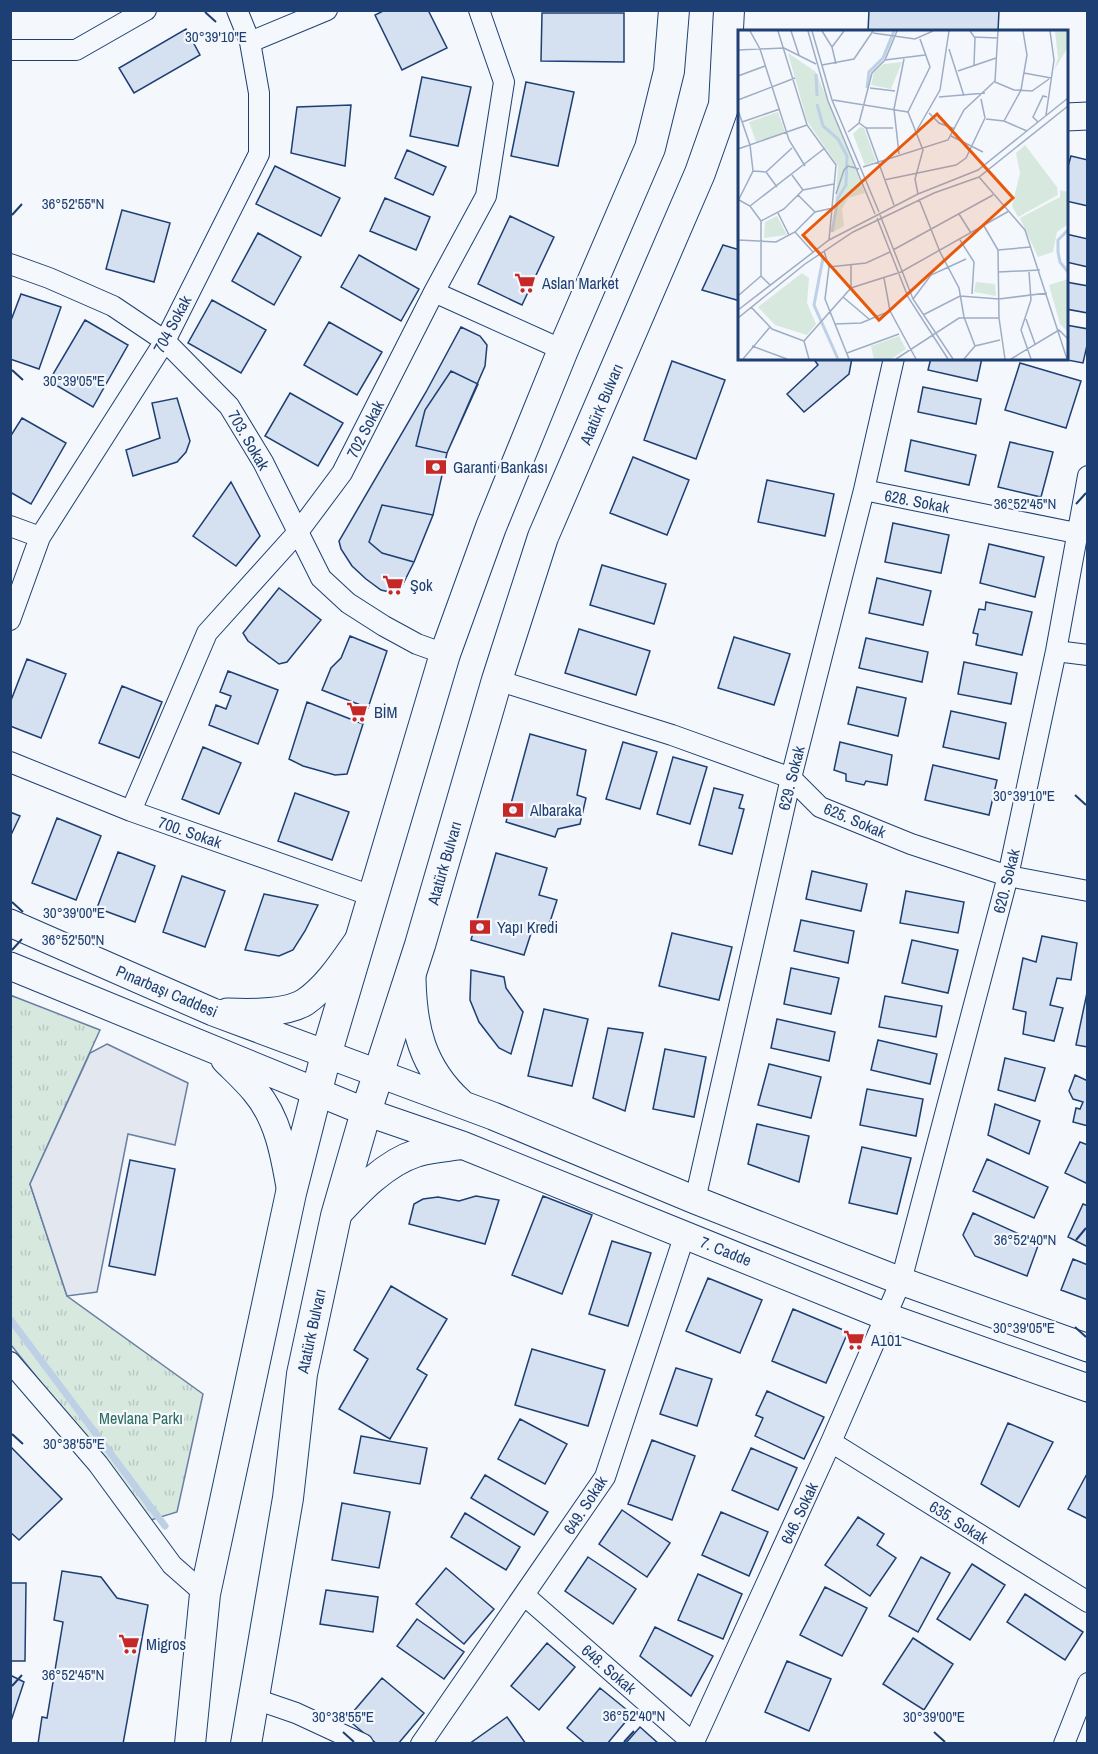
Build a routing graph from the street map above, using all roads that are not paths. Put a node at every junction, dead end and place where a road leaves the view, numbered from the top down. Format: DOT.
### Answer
graph roads {
  1 [pos="146,10"];
  2 [pos="237,10"];
  3 [pos="327,10"];
  4 [pos="479,10"];
  5 [pos="674,10"];
  6 [pos="729,10"];
  7 [pos="250,42"];
  8 [pos="10,50"];
  9 [pos="732,106"];
  10 [pos="1088,116"];
  11 [pos="1068,117"];
  12 [pos="10,264"];
  13 [pos="434,292"];
  14 [pos="165,341"];
  15 [pos="563,350"];
  16 [pos="894,360"];
  17 [pos="1088,476"];
  18 [pos="864,490"];
  19 [pos="10,526"];
  20 [pos="298,532"];
  21 [pos="1076,533"];
  22 [pos="40,537"];
  23 [pos="10,620"];
  24 [pos="1056,651"];
  25 [pos="446,654"];
  26 [pos="1088,655"];
  27 [pos="497,680"];
  28 [pos="10,762"];
  29 [pos="791,778"];
  30 [pos="131,812"];
  31 [pos="1008,876"];
  32 [pos="1088,891"];
  33 [pos="372,896"];
  34 [pos="10,923"];
  35 [pos="360,938"];
  36 [pos="10,966"];
  37 [pos="412,972"];
  38 [pos="213,1012"];
  39 [pos="215,1051"];
  40 [pos="326,1055"];
  41 [pos="379,1073"];
  42 [pos="316,1091"];
  43 [pos="464,1105"];
  44 [pos="366,1112"];
  45 [pos="462,1145"];
  46 [pos="291,1193"];
  47 [pos="695,1200"];
  48 [pos="336,1216"];
  49 [pos="685,1234"];
  50 [pos="901,1281"];
  51 [pos="887,1317"];
  52 [pos="1088,1348"];
  53 [pos="10,1362"];
  54 [pos="1088,1388"];
  55 [pos="831,1442"];
  56 [pos="205,1594"];
  57 [pos="524,1595"];
  58 [pos="1088,1602"];
  59 [pos="1088,1683"];
  60 [pos="255,1699"];
  61 [pos="190,1743"];
  62 [pos="246,1743"];
  63 [pos="363,1743"];
  64 [pos="421,1743"];
  65 [pos="693,1743"];
  66 [pos="1064,1743"];
  1 -- 8 [label="street"];
  2 -- 7 [label="street, 704 Sokak"];
  3 -- 7 [label="street"];
  4 -- 13 [label="street, 702 Sokak"];
  5 -- 15 [label="main road"];
  6 -- 9 [label="main road, Atatürk Bulvarı"];
  7 -- 14 [label="street, 704 Sokak"];
  9 -- 27 [label="main road, Atatürk Bulvarı"];
  10 -- 11 [label="main road"];
  12 -- 14 [label="street, 703. Sokak"];
  13 -- 15 [label="street"];
  13 -- 20 [label="street, 702 Sokak"];
  14 -- 20 [label="street, 703. Sokak"];
  14 -- 22 [label="street, 704 Sokak"];
  15 -- 25 [label="main road"];
  16 -- 18 [label="street, 629. Sokak"];
  17 -- 21 [label="street, 620. Sokak"];
  18 -- 21 [label="street, 628. Sokak"];
  18 -- 29 [label="street, 629. Sokak"];
  19 -- 22 [label="street"];
  20 -- 25 [label="street, 703. Sokak"];
  20 -- 30 [label="street, 702 Sokak"];
  21 -- 24 [label="street, 620. Sokak"];
  22 -- 23 [label="street, 704 Sokak"];
  24 -- 26 [label="street"];
  24 -- 31 [label="street, 620. Sokak"];
  25 -- 33 [label="main road"];
  27 -- 29 [label="street, 625. Sokak"];
  27 -- 37 [label="main road, Atatürk Bulvarı"];
  28 -- 30 [label="street, 700. Sokak"];
  29 -- 31 [label="street, 625. Sokak"];
  29 -- 47 [label="street, 629. Sokak"];
  30 -- 33 [label="street, 700. Sokak"];
  31 -- 32 [label="street, 625. Sokak"];
  31 -- 50 [label="street, 620. Sokak"];
  33 -- 35 [label="main road"];
  34 -- 38 [label="main road, Pınarbaşı Caddesi"];
  35 -- 38 [label="main road"];
  35 -- 40 [label="main road"];
  36 -- 39 [label="main road"];
  37 -- 41 [label="main road, Atatürk Bulvarı"];
  37 -- 43 [label="main road"];
  38 -- 40 [label="main road, Pınarbaşı Caddesi"];
  39 -- 42 [label="main road"];
  39 -- 46 [label="main road"];
  40 -- 41 [label="main road, Pınarbaşı Caddesi"];
  40 -- 42 [label="main road"];
  41 -- 43 [label="main road"];
  41 -- 44 [label="main road, Atatürk Bulvarı"];
  42 -- 44 [label="main road, 7. Cadde"];
  42 -- 46 [label="main road"];
  43 -- 47 [label="main road"];
  44 -- 45 [label="main road, 7. Cadde"];
  44 -- 48 [label="main road, Atatürk Bulvarı"];
  45 -- 48 [label="main road"];
  45 -- 49 [label="main road, 7. Cadde"];
  46 -- 56 [label="main road"];
  47 -- 50 [label="main road"];
  48 -- 60 [label="main road, Atatürk Bulvarı"];
  49 -- 51 [label="main road, 7. Cadde"];
  49 -- 57 [label="street, 649. Sokak"];
  50 -- 51 [label="street, 646. Sokak"];
  50 -- 52 [label="main road"];
  51 -- 54 [label="main road, 7. Cadde"];
  51 -- 55 [label="street, 646. Sokak"];
  53 -- 56 [label="street"];
  55 -- 58 [label="street, 635. Sokak"];
  55 -- 65 [label="street, 646. Sokak"];
  56 -- 61 [label="main road"];
  57 -- 64 [label="street, 649. Sokak"];
  57 -- 65 [label="street, 648. Sokak"];
  59 -- 66 [label="street"];
  60 -- 62 [label="main road, Atatürk Bulvarı"];
  60 -- 63 [label="street"];
}
